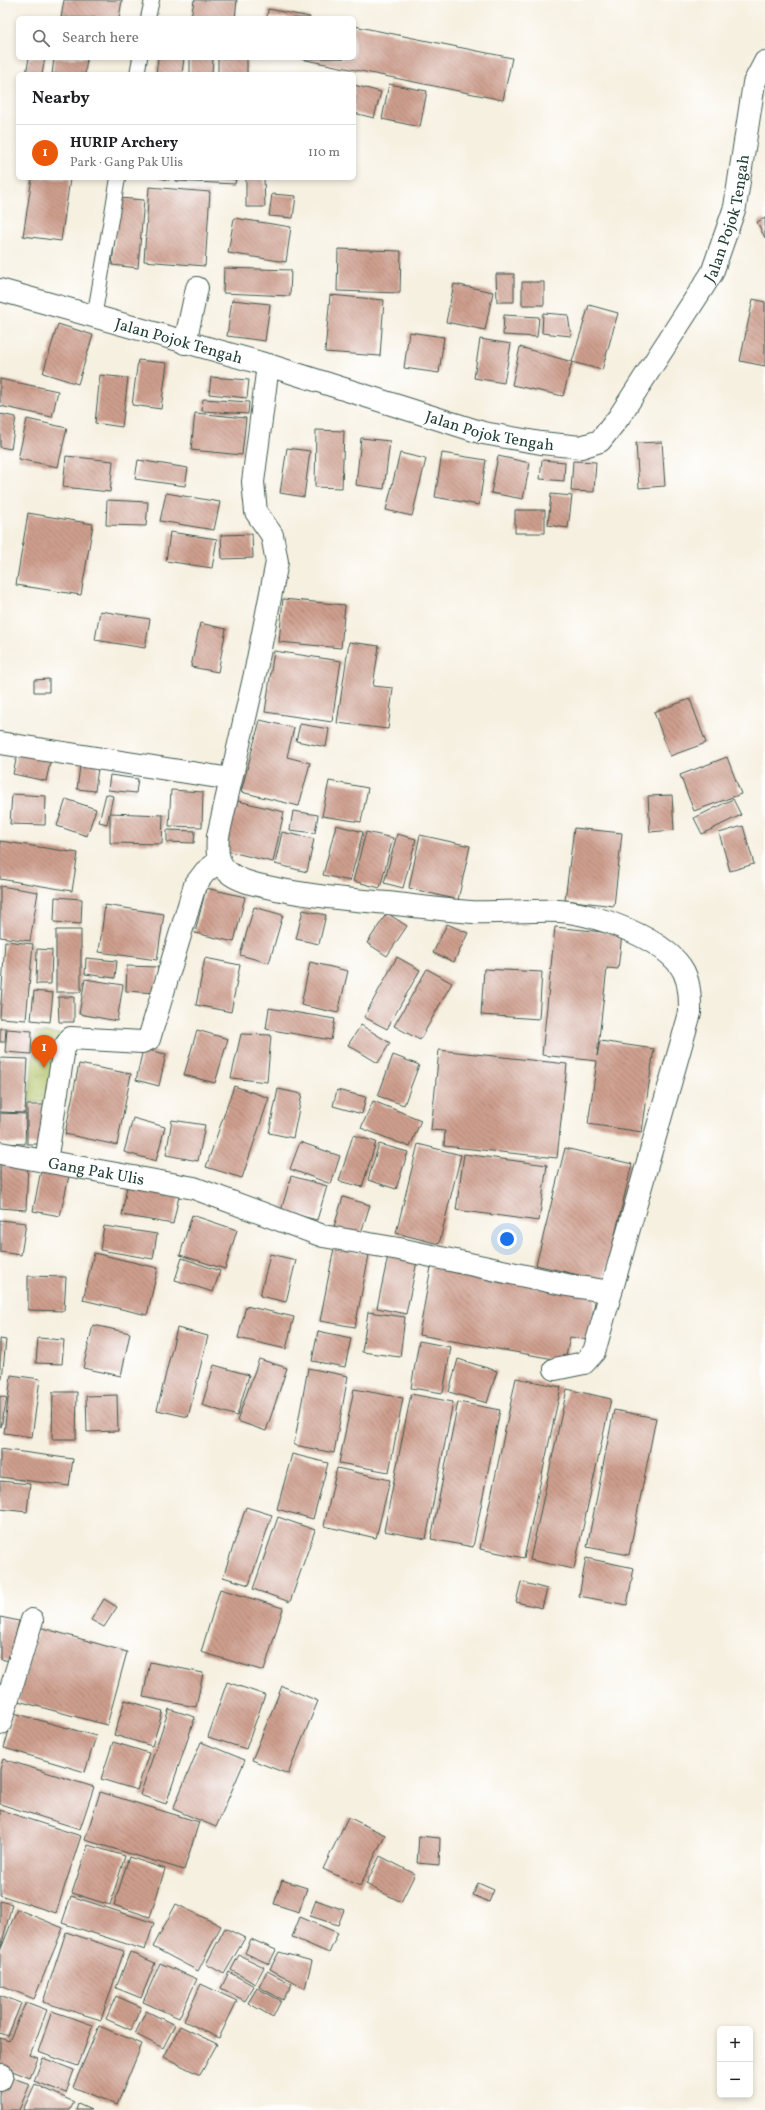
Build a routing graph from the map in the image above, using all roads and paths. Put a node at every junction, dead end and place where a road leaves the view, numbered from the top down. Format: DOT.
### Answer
graph roads {
  1 [pos="152,0"];
  2 [pos="148,16"];
  3 [pos="140,60"];
  4 [pos="765,62"];
  5 [pos="137,72"];
  6 [pos="118,180"];
  7 [pos="197,288"];
  8 [pos="0,290"];
  9 [pos="94,318"];
  10 [pos="185,343"];
  11 [pos="268,366"];
  12 [pos="0,743"];
  13 [pos="230,779"];
  14 [pos="219,861"];
  15 [pos="0,1153"];
  16 [pos="46,1161"];
  17 [pos="611,1292"];
  18 [pos="555,1370"];
  19 [pos="32,1620"];
  20 [pos="0,1724"];
  1 -- 2 [label="lane"];
  3 -- 5 [label="lane"];
  4 -- 11 [label="street, Jalan Pojok Tengah"];
  6 -- 9 [label="lane"];
  7 -- 10 [label="street"];
  8 -- 9 [label="street, Jalan Pojok Tengah"];
  9 -- 10 [label="street, Jalan Pojok Tengah"];
  10 -- 11 [label="street, Jalan Pojok Tengah"];
  11 -- 13 [label="street"];
  12 -- 13 [label="street"];
  13 -- 14 [label="street"];
  14 -- 16 [label="street"];
  14 -- 17 [label="street"];
  15 -- 16 [label="street, Gang Pak Ulis"];
  16 -- 17 [label="street, Gang Pak Ulis"];
  17 -- 18 [label="street"];
  19 -- 20 [label="street"];
}
